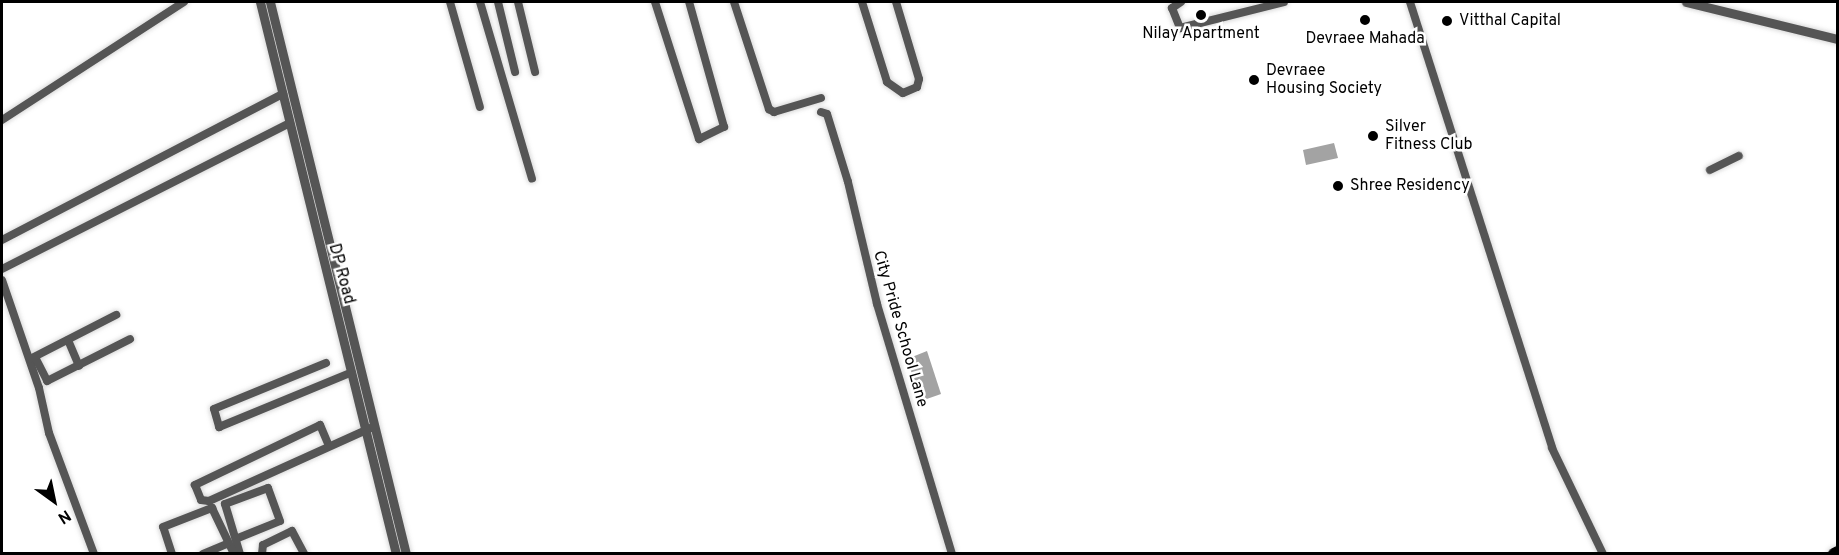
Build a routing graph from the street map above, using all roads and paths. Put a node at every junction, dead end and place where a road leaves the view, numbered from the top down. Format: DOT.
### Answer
graph roads {
  1 [pos="184,2"];
  2 [pos="260,2"];
  3 [pos="270,2"];
  4 [pos="450,2"];
  5 [pos="480,2"];
  6 [pos="498,2"];
  7 [pos="518,2"];
  8 [pos="655,2"];
  9 [pos="689,2"];
  10 [pos="734,2"];
  11 [pos="862,2"];
  12 [pos="896,2"];
  13 [pos="1181,2"];
  14 [pos="1284,2"];
  15 [pos="1410,2"];
  16 [pos="1686,2"];
  17 [pos="1838,39"];
  18 [pos="515,72"];
  19 [pos="535,72"];
  20 [pos="283,94"];
  21 [pos="821,98"];
  22 [pos="480,107"];
  23 [pos="823,111"];
  24 [pos="2,120"];
  25 [pos="290,123"];
  26 [pos="1738,156"];
  27 [pos="1710,170"];
  28 [pos="532,179"];
  29 [pos="2,240"];
  30 [pos="2,269"];
  31 [pos="2,279"];
  32 [pos="116,315"];
  33 [pos="130,339"];
  34 [pos="68,340"];
  35 [pos="32,358"];
  36 [pos="326,363"];
  37 [pos="80,366"];
  38 [pos="350,373"];
  39 [pos="368,429"];
  40 [pos="329,446"];
  41 [pos="238,538"];
  42 [pos="227,544"];
  43 [pos="94,554"];
  44 [pos="172,554"];
  45 [pos="203,554"];
  46 [pos="234,554"];
  47 [pos="240,554"];
  48 [pos="262,554"];
  49 [pos="304,554"];
  50 [pos="396,554"];
  51 [pos="406,554"];
  52 [pos="952,554"];
  53 [pos="1603,554"];
  1 -- 24 [label="street"];
  2 -- 20 [label="street, DP Road"];
  3 -- 39 [label="street, DP Road"];
  4 -- 22 [label="street"];
  5 -- 28 [label="street"];
  6 -- 18 [label="street"];
  7 -- 19 [label="street"];
  8 -- 9 [label="street"];
  10 -- 21 [label="street"];
  11 -- 12 [label="street"];
  13 -- 14 [label="street"];
  15 -- 53 [label="street"];
  16 -- 17 [label="street"];
  20 -- 25 [label="street, DP Road"];
  20 -- 29 [label="street"];
  23 -- 52 [label="street, City Pride School Lane"];
  25 -- 30 [label="street"];
  25 -- 38 [label="street, DP Road"];
  26 -- 27 [label="street"];
  31 -- 35 [label="street"];
  32 -- 34 [label="street"];
  33 -- 37 [label="street"];
  34 -- 35 [label="street"];
  34 -- 37 [label="street"];
  35 -- 37 [label="street"];
  35 -- 43 [label="street"];
  36 -- 38 [label="street"];
  38 -- 39 [label="street, DP Road"];
  39 -- 40 [label="street"];
  39 -- 50 [label="street, DP Road"];
  39 -- 51 [label="street, DP Road"];
  40 -- 40 [label="street"];
  41 -- 41 [label="street"];
  41 -- 47 [label="street"];
  42 -- 44 [label="street"];
  42 -- 45 [label="street"];
  42 -- 46 [label="street"];
  48 -- 49 [label="street"];
}
